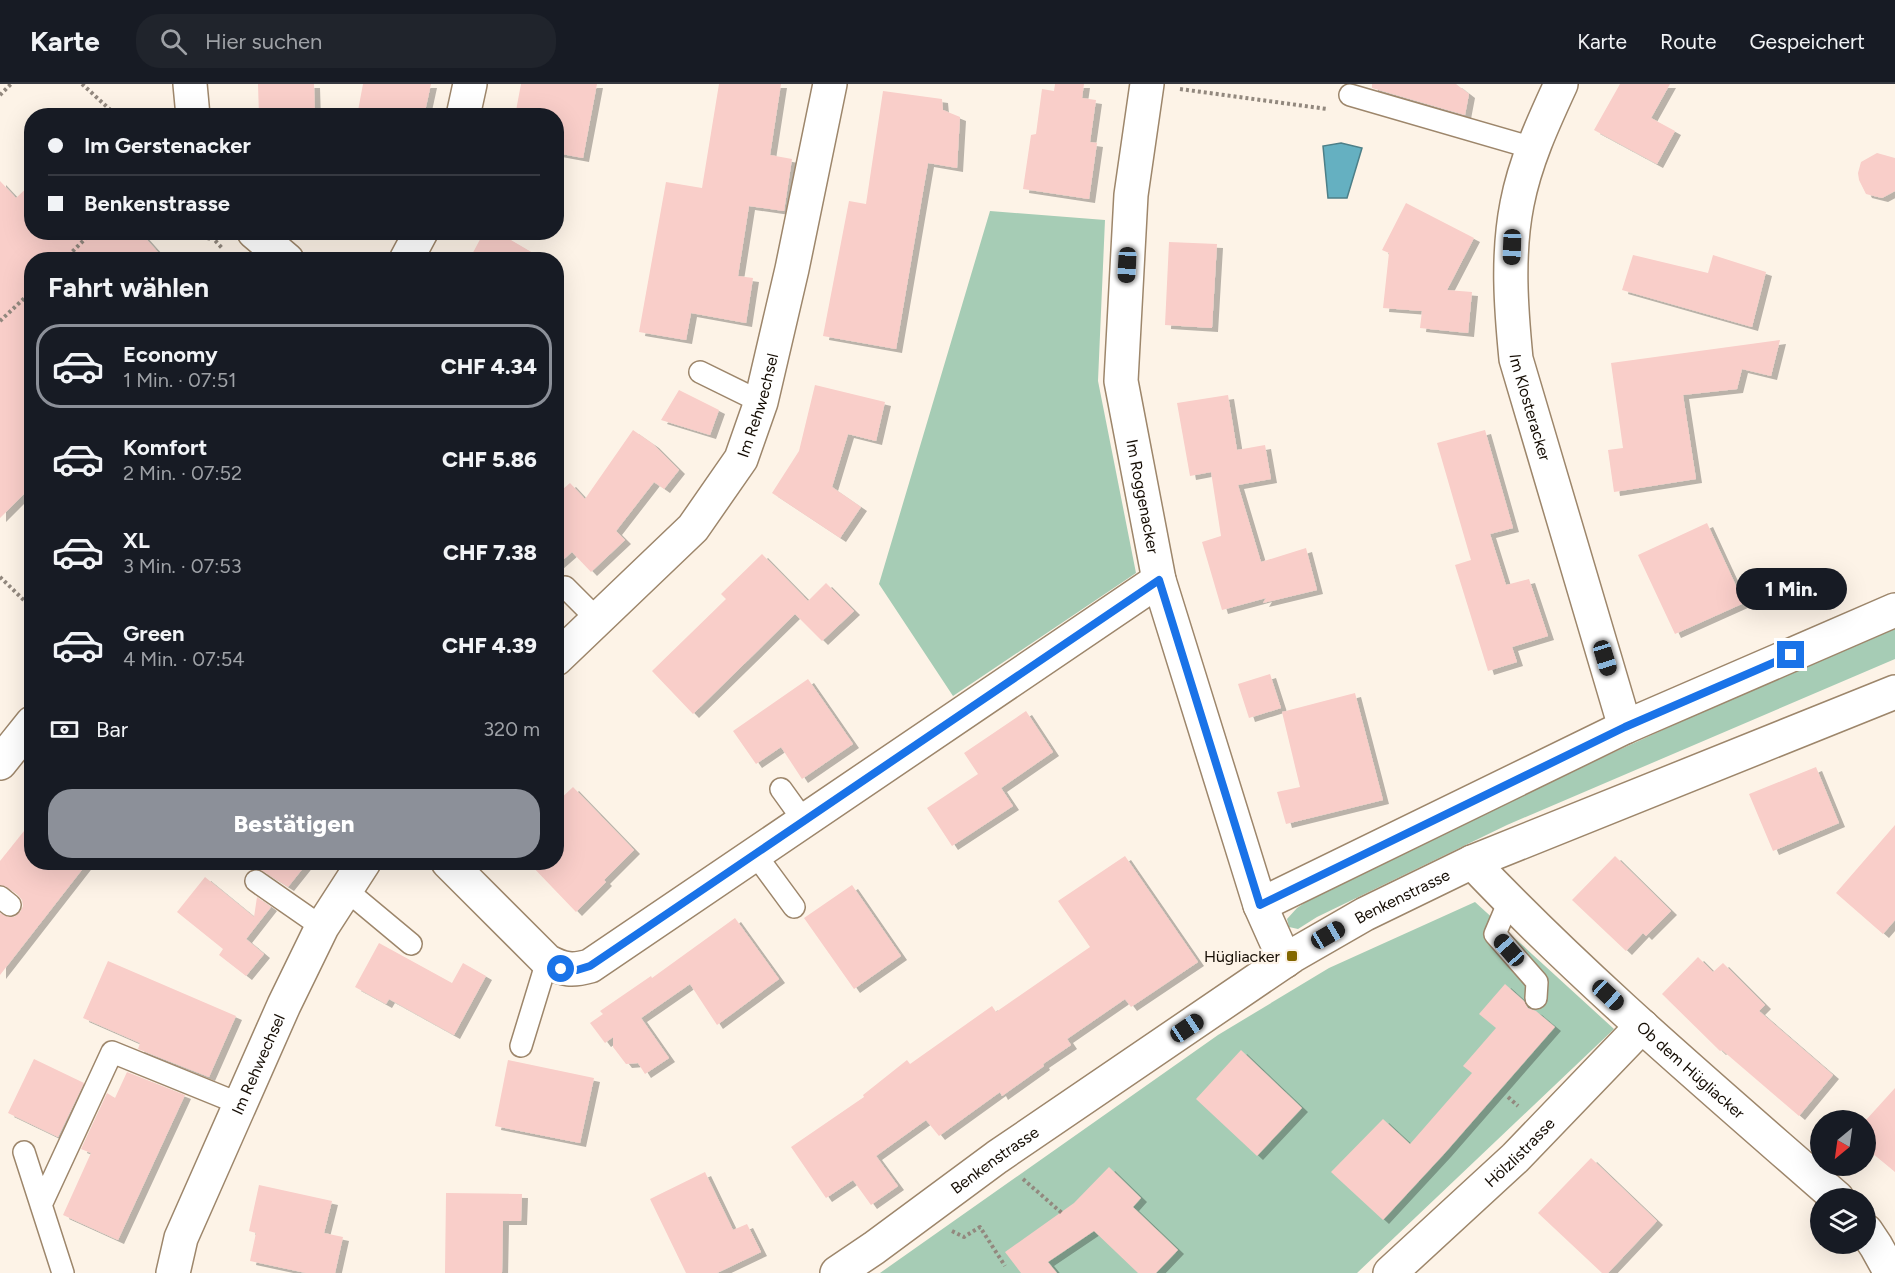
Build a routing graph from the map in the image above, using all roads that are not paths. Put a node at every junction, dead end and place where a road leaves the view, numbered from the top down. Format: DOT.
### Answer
graph roads {
  1 [pos="190,84"];
  2 [pos="470,84"];
  3 [pos="830,84"];
  4 [pos="1147,84"];
  5 [pos="1561,84"];
  6 [pos="1350,95"];
  7 [pos="192,108"];
  8 [pos="465,108"];
  9 [pos="1533,148"];
  10 [pos="263,240"];
  11 [pos="278,252"];
  12 [pos="700,372"];
  13 [pos="761,402"];
  14 [pos="1159,580"];
  15 [pos="565,587"];
  16 [pos="1895,610"];
  17 [pos="597,619"];
  18 [pos="564,651"];
  19 [pos="1895,692"];
  20 [pos="1625,727"];
  21 [pos="24,733"];
  22 [pos="0,763"];
  23 [pos="781,789"];
  24 [pos="804,821"];
  25 [pos="755,854"];
  26 [pos="1472,862"];
  27 [pos="456,870"];
  28 [pos="355,876"];
  29 [pos="256,881"];
  30 [pos="1509,901"];
  31 [pos="1260,905"];
  32 [pos="794,907"];
  33 [pos="322,927"];
  34 [pos="411,944"];
  35 [pos="1285,961"];
  36 [pos="547,962"];
  37 [pos="1536,998"];
  38 [pos="1642,1026"];
  39 [pos="520,1046"];
  40 [pos="240,1104"];
  41 [pos="24,1152"];
  42 [pos="1826,1188"];
  43 [pos="41,1205"];
  44 [pos="1876,1246"];
  45 [pos="63,1273"];
  46 [pos="173,1273"];
  47 [pos="837,1273"];
  48 [pos="1390,1273"];
  49 [pos="1891,1273"];
  1 -- 7 [label="street"];
  2 -- 8 [label="street"];
  3 -- 13 [label="street, Im Rehwechsel"];
  4 -- 14 [label="street, Im Roggenacker"];
  5 -- 9 [label="street, Im Klosteracker"];
  6 -- 9 [label="lane"];
  9 -- 20 [label="street, Im Klosteracker"];
  10 -- 11 [label="street"];
  12 -- 13 [label="lane"];
  13 -- 17 [label="street, Im Rehwechsel"];
  14 -- 24 [label="street"];
  14 -- 31 [label="street, Im Roggenacker"];
  15 -- 17 [label="lane"];
  16 -- 20 [label="street"];
  17 -- 18 [label="street, Im Rehwechsel"];
  19 -- 26 [label="street, Benkenstrasse"];
  20 -- 31 [label="street"];
  21 -- 22 [label="street"];
  23 -- 24 [label="lane"];
  24 -- 25 [label="street"];
  25 -- 32 [label="lane"];
  25 -- 36 [label="street"];
  26 -- 30 [label="street, Ob dem Hügliacker"];
  26 -- 35 [label="street, Benkenstrasse"];
  27 -- 36 [label="street"];
  28 -- 33 [label="street, Im Rehwechsel"];
  28 -- 34 [label="lane"];
  29 -- 33 [label="lane"];
  30 -- 37 [label="lane"];
  30 -- 38 [label="street, Ob dem Hügliacker"];
  31 -- 35 [label="street, Im Roggenacker"];
  33 -- 40 [label="street, Im Rehwechsel"];
  35 -- 47 [label="street, Benkenstrasse"];
  36 -- 39 [label="lane"];
  38 -- 42 [label="street, Ob dem Hügliacker"];
  38 -- 48 [label="street, Hölzlistrasse"];
  40 -- 43 [label="lane"];
  40 -- 46 [label="street, Im Rehwechsel"];
  41 -- 43 [label="lane"];
  43 -- 45 [label="lane"];
  44 -- 49 [label="street"];
}
